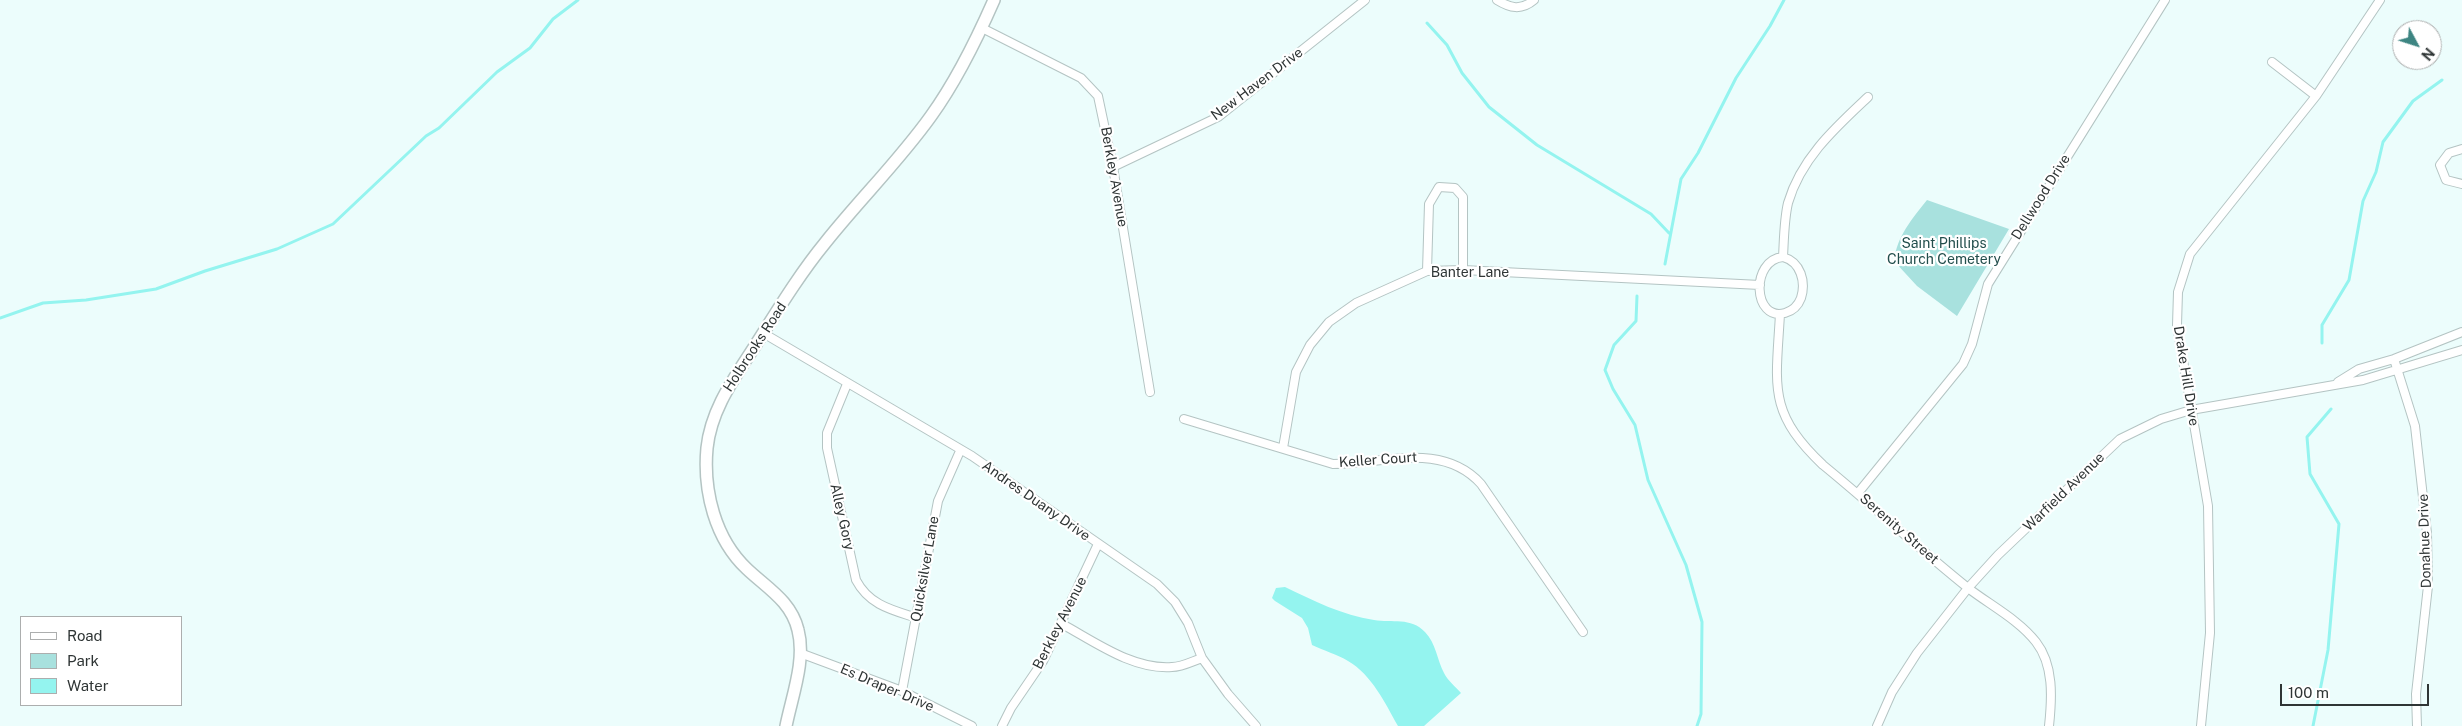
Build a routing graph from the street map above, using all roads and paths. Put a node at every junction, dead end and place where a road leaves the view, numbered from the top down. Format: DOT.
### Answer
graph roads {
  1 [pos="994,0"];
  2 [pos="1365,0"];
  3 [pos="1497,0"];
  4 [pos="1534,0"];
  5 [pos="2165,0"];
  6 [pos="2380,0"];
  7 [pos="982,28"];
  8 [pos="2272,62"];
  9 [pos="2316,96"];
  10 [pos="1868,97"];
  11 [pos="2462,149"];
  12 [pos="1113,167"];
  13 [pos="2462,184"];
  14 [pos="1783,257"];
  15 [pos="1463,270"];
  16 [pos="1427,271"];
  17 [pos="1760,285"];
  18 [pos="1780,314"];
  19 [pos="2462,332"];
  20 [pos="763,333"];
  21 [pos="2462,350"];
  22 [pos="2394,359"];
  23 [pos="2397,371"];
  24 [pos="2336,383"];
  25 [pos="847,384"];
  26 [pos="1150,392"];
  27 [pos="2191,410"];
  28 [pos="1184,419"];
  29 [pos="1283,448"];
  30 [pos="960,451"];
  31 [pos="1858,494"];
  32 [pos="1098,544"];
  33 [pos="1968,588"];
  34 [pos="917,618"];
  35 [pos="1062,624"];
  36 [pos="1582,632"];
  37 [pos="800,653"];
  38 [pos="1202,658"];
  39 [pos="902,691"];
  40 [pos="786,726"];
  41 [pos="972,726"];
  42 [pos="1002,726"];
  43 [pos="1256,726"];
  44 [pos="1877,726"];
  45 [pos="2049,726"];
  46 [pos="2201,726"];
  47 [pos="2417,726"];
  1 -- 7 [label="street, Holbrooks Road"];
  2 -- 12 [label="street, New Haven Drive"];
  3 -- 4 [label="street"];
  5 -- 31 [label="street, Dellwood Drive"];
  6 -- 9 [label="street, Drake Hill Drive"];
  7 -- 12 [label="street, Berkley Avenue"];
  7 -- 20 [label="street, Holbrooks Road"];
  8 -- 9 [label="street"];
  9 -- 27 [label="street, Drake Hill Drive"];
  10 -- 14 [label="street"];
  11 -- 13 [label="street"];
  12 -- 26 [label="street, Berkley Avenue"];
  14 -- 17 [label="street"];
  14 -- 18 [label="street"];
  15 -- 16 [label="street, Banter Lane"];
  15 -- 16 [label="street"];
  15 -- 17 [label="street, Banter Lane"];
  16 -- 29 [label="street, Banter Lane"];
  17 -- 18 [label="street"];
  18 -- 31 [label="street, Serenity Street"];
  19 -- 22 [label="street, Warfield Avenue"];
  20 -- 25 [label="street, Andres Duany Drive"];
  20 -- 37 [label="street, Holbrooks Road"];
  21 -- 23 [label="street, Warfield Avenue"];
  22 -- 23 [label="street, Donahue Drive"];
  22 -- 24 [label="street, Warfield Avenue"];
  23 -- 24 [label="street, Warfield Avenue"];
  23 -- 47 [label="street, Donahue Drive"];
  24 -- 27 [label="street, Warfield Avenue"];
  25 -- 30 [label="street, Andres Duany Drive"];
  25 -- 34 [label="street, Alley Gory"];
  27 -- 33 [label="street, Warfield Avenue"];
  27 -- 46 [label="street, Drake Hill Drive"];
  28 -- 29 [label="street, Keller Court"];
  29 -- 36 [label="street, Keller Court"];
  30 -- 32 [label="street, Andres Duany Drive"];
  30 -- 34 [label="street, Quicksilver Lane"];
  31 -- 33 [label="street, Serenity Street"];
  32 -- 35 [label="street, Berkley Avenue"];
  32 -- 38 [label="street, Andres Duany Drive"];
  33 -- 44 [label="street, Warfield Avenue"];
  33 -- 45 [label="street, Serenity Street"];
  34 -- 39 [label="street, Quicksilver Lane"];
  35 -- 38 [label="street"];
  35 -- 42 [label="street, Berkley Avenue"];
  37 -- 39 [label="street, Es Draper Drive"];
  37 -- 40 [label="street, Holbrooks Road"];
  38 -- 43 [label="street, Andres Duany Drive"];
  39 -- 41 [label="street, Es Draper Drive"];
}
